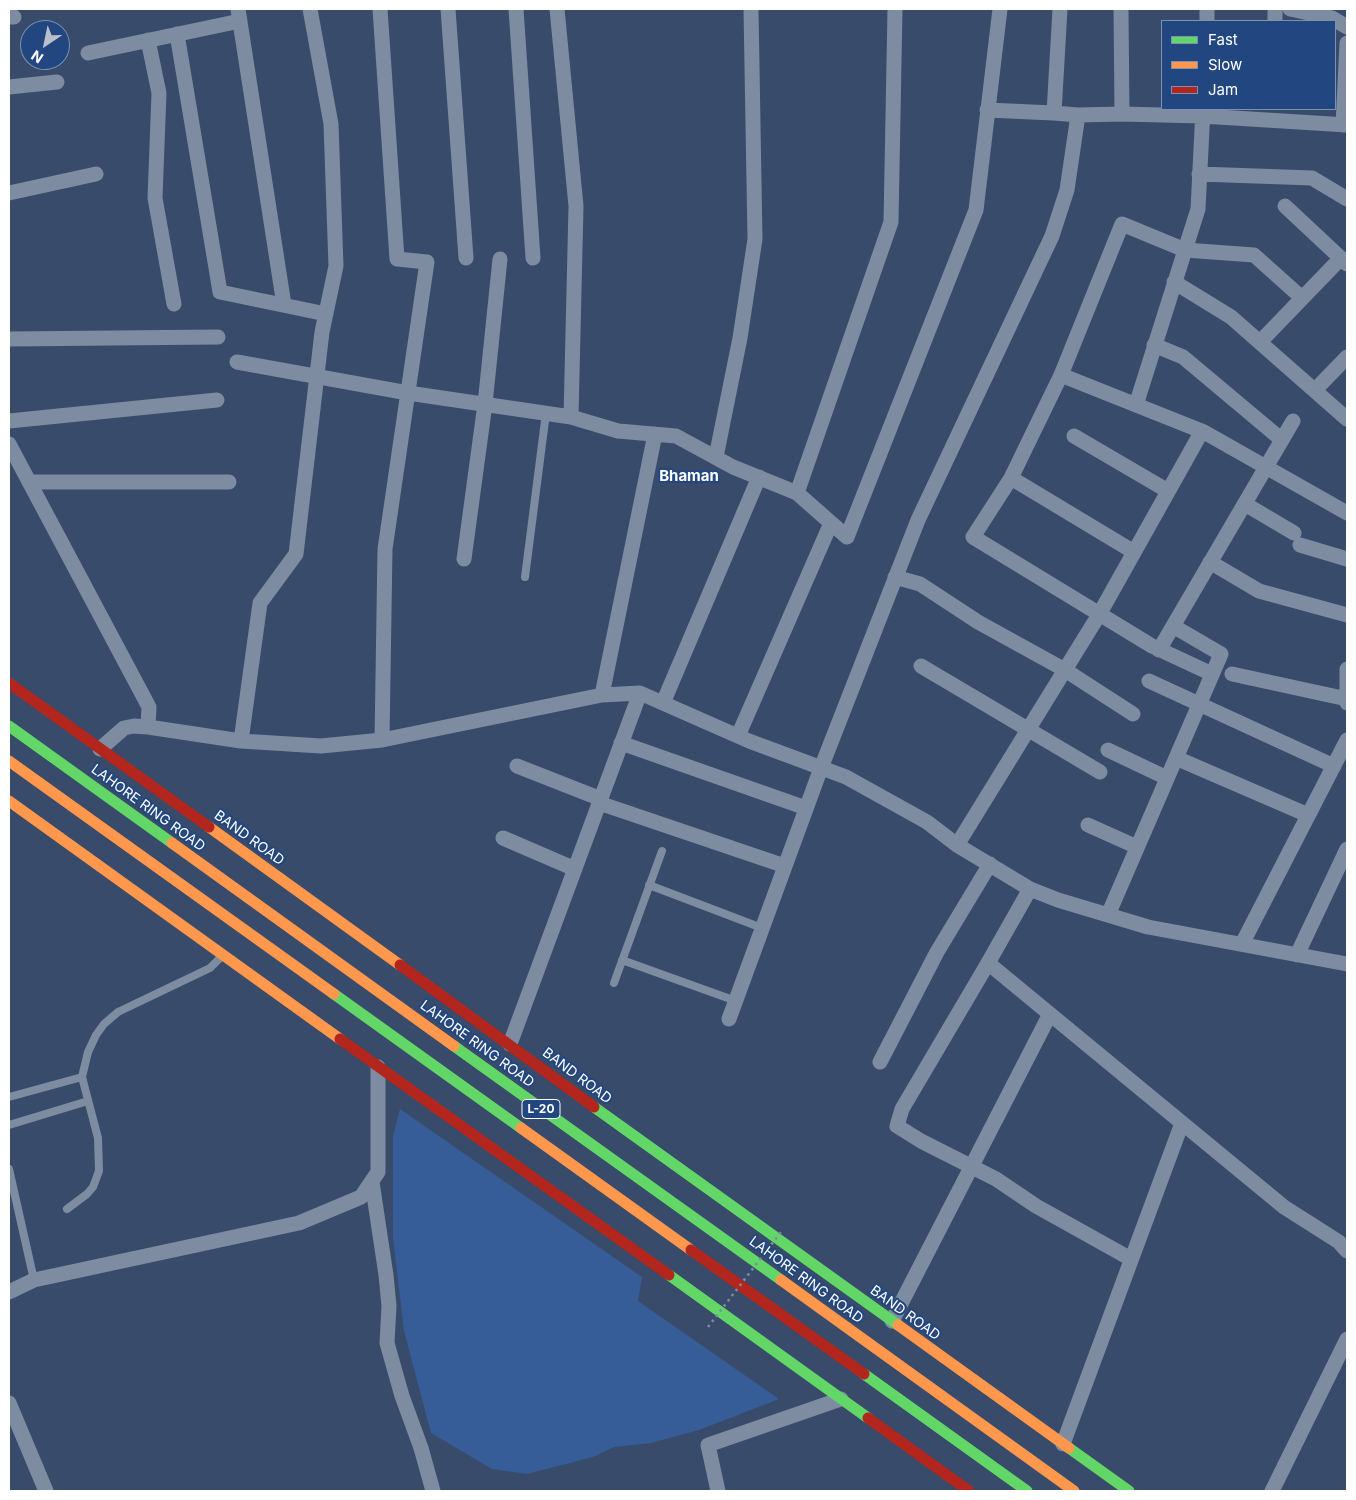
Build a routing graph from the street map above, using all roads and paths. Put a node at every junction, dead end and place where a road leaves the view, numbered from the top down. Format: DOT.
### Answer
graph roads {
  1 [pos="310,9"];
  2 [pos="380,9"];
  3 [pos="448,9"];
  4 [pos="516,9"];
  5 [pos="557,9"];
  6 [pos="752,9"];
  7 [pos="895,9"];
  8 [pos="1000,9"];
  9 [pos="1060,9"];
  10 [pos="1121,9"];
  11 [pos="1290,9"];
  12 [pos="1333,13"];
  13 [pos="239,15"];
  14 [pos="1347,27"];
  15 [pos="177,34"];
  16 [pos="148,40"];
  17 [pos="1347,43"];
  18 [pos="88,54"];
  19 [pos="57,82"];
  20 [pos="9,87"];
  21 [pos="987,110"];
  22 [pos="1202,112"];
  23 [pos="1054,113"];
  24 [pos="1122,114"];
  25 [pos="1270,115"];
  26 [pos="1078,116"];
  27 [pos="1345,125"];
  28 [pos="96,174"];
  29 [pos="1199,174"];
  30 [pos="9,193"];
  31 [pos="1347,199"];
  32 [pos="1285,206"];
  33 [pos="1185,250"];
  34 [pos="466,258"];
  35 [pos="534,258"];
  36 [pos="500,259"];
  37 [pos="1344,261"];
  38 [pos="1174,282"];
  39 [pos="1302,298"];
  40 [pos="174,304"];
  41 [pos="284,305"];
  42 [pos="326,314"];
  43 [pos="218,337"];
  44 [pos="9,339"];
  45 [pos="1260,342"];
  46 [pos="1154,346"];
  47 [pos="1347,357"];
  48 [pos="237,362"];
  49 [pos="1061,375"];
  50 [pos="316,377"];
  51 [pos="1315,390"];
  52 [pos="408,393"];
  53 [pos="216,400"];
  54 [pos="485,404"];
  55 [pos="1136,405"];
  56 [pos="546,413"];
  57 [pos="571,417"];
  58 [pos="1347,419"];
  59 [pos="9,421"];
  60 [pos="1294,421"];
  61 [pos="1202,431"];
  62 [pos="655,434"];
  63 [pos="1074,436"];
  64 [pos="1282,440"];
  65 [pos="9,444"];
  66 [pos="716,457"];
  67 [pos="1266,468"];
  68 [pos="759,477"];
  69 [pos="1011,478"];
  70 [pos="29,482"];
  71 [pos="229,482"];
  72 [pos="1168,492"];
  73 [pos="797,494"];
  74 [pos="1245,504"];
  75 [pos="1347,513"];
  76 [pos="831,523"];
  77 [pos="1134,552"];
  78 [pos="464,559"];
  79 [pos="1347,559"];
  80 [pos="1210,562"];
  81 [pos="525,577"];
  82 [pos="895,577"];
  83 [pos="1100,613"];
  84 [pos="1347,616"];
  85 [pos="1173,626"];
  86 [pos="1159,650"];
  87 [pos="921,666"];
  88 [pos="1347,669"];
  89 [pos="1065,670"];
  90 [pos="1212,674"];
  91 [pos="1232,674"];
  92 [pos="1149,681"];
  93 [pos="9,683"];
  94 [pos="640,693"];
  95 [pos="602,695"];
  96 [pos="1347,700"];
  97 [pos="663,703"];
  98 [pos="1199,704"];
  99 [pos="1133,714"];
  100 [pos="9,726"];
  101 [pos="148,727"];
  102 [pos="1029,730"];
  103 [pos="738,736"];
  104 [pos="382,740"];
  105 [pos="1347,740"];
  106 [pos="241,741"];
  107 [pos="621,743"];
  108 [pos="100,749"];
  109 [pos="1108,750"];
  110 [pos="1176,758"];
  111 [pos="9,761"];
  112 [pos="517,766"];
  113 [pos="1334,766"];
  114 [pos="820,768"];
  115 [pos="1100,772"];
  116 [pos="1167,778"];
  117 [pos="9,801"];
  118 [pos="600,801"];
  119 [pos="806,808"];
  120 [pos="1308,815"];
  121 [pos="1088,825"];
  122 [pos="503,838"];
  123 [pos="957,844"];
  124 [pos="1137,847"];
  125 [pos="1347,849"];
  126 [pos="662,851"];
  127 [pos="990,864"];
  128 [pos="785,866"];
  129 [pos="575,869"];
  130 [pos="650,885"];
  131 [pos="1030,889"];
  132 [pos="1108,915"];
  133 [pos="762,928"];
  134 [pos="1242,944"];
  135 [pos="1298,955"];
  136 [pos="222,956"];
  137 [pos="622,960"];
  138 [pos="1347,963"];
  139 [pos="988,964"];
  140 [pos="614,983"];
  141 [pos="736,1001"];
  142 [pos="1050,1014"];
  143 [pos="729,1019"];
  144 [pos="510,1044"];
  145 [pos="880,1062"];
  146 [pos="378,1067"];
  147 [pos="82,1077"];
  148 [pos="9,1097"];
  149 [pos="88,1101"];
  150 [pos="1182,1123"];
  151 [pos="9,1125"];
  152 [pos="972,1167"];
  153 [pos="9,1169"];
  154 [pos="372,1182"];
  155 [pos="68,1209"];
  156 [pos="781,1232"];
  157 [pos="1347,1251"];
  158 [pos="1131,1259"];
  159 [pos="34,1280"];
  160 [pos="9,1292"];
  161 [pos="892,1321"];
  162 [pos="708,1327"];
  163 [pos="1347,1339"];
  164 [pos="841,1399"];
  165 [pos="9,1403"];
  166 [pos="1063,1444"];
  167 [pos="46,1491"];
  168 [pos="432,1491"];
  169 [pos="718,1491"];
  170 [pos="969,1491"];
  171 [pos="1027,1491"];
  172 [pos="1074,1491"];
  173 [pos="1129,1491"];
  174 [pos="1272,1491"];
  1 -- 42 [label="street"];
  2 -- 52 [label="street"];
  3 -- 34 [label="street"];
  4 -- 35 [label="street"];
  5 -- 57 [label="street"];
  6 -- 66 [label="street"];
  7 -- 73 [label="street"];
  8 -- 21 [label="street"];
  9 -- 23 [label="street"];
  10 -- 24 [label="street"];
  11 -- 12 [label="street"];
  12 -- 14 [label="street"];
  13 -- 15 [label="street"];
  13 -- 41 [label="street"];
  15 -- 16 [label="street"];
  15 -- 41 [label="street"];
  16 -- 18 [label="street"];
  16 -- 40 [label="street"];
  17 -- 27 [label="street"];
  19 -- 20 [label="street"];
  21 -- 23 [label="street"];
  21 -- 76 [label="street"];
  22 -- 24 [label="street"];
  22 -- 25 [label="street"];
  22 -- 29 [label="street"];
  23 -- 26 [label="street"];
  24 -- 26 [label="street"];
  25 -- 27 [label="street"];
  26 -- 82 [label="street"];
  28 -- 30 [label="street"];
  29 -- 31 [label="street"];
  29 -- 33 [label="street"];
  32 -- 37 [label="street"];
  33 -- 38 [label="street"];
  33 -- 39 [label="street"];
  33 -- 49 [label="street"];
  36 -- 54 [label="street"];
  37 -- 39 [label="street"];
  38 -- 45 [label="street"];
  38 -- 46 [label="street"];
  39 -- 45 [label="street"];
  41 -- 42 [label="street"];
  42 -- 50 [label="street"];
  43 -- 44 [label="street"];
  45 -- 51 [label="street"];
  46 -- 55 [label="street"];
  46 -- 64 [label="street"];
  47 -- 51 [label="street"];
  48 -- 50 [label="street"];
  49 -- 55 [label="street"];
  49 -- 69 [label="street"];
  50 -- 52 [label="street"];
  50 -- 106 [label="street"];
  51 -- 58 [label="street"];
  52 -- 54 [label="street"];
  52 -- 104 [label="street"];
  53 -- 59 [label="street"];
  54 -- 56 [label="street"];
  54 -- 78 [label="street"];
  55 -- 61 [label="street"];
  56 -- 57 [label="street"];
  56 -- 81 [label="lane"];
  57 -- 62 [label="street"];
  60 -- 64 [label="street"];
  61 -- 67 [label="street"];
  61 -- 72 [label="street"];
  62 -- 66 [label="street"];
  62 -- 95 [label="street"];
  63 -- 72 [label="street"];
  64 -- 67 [label="street"];
  65 -- 70 [label="street"];
  66 -- 68 [label="street"];
  67 -- 74 [label="street"];
  67 -- 75 [label="street"];
  68 -- 73 [label="street"];
  68 -- 97 [label="street"];
  69 -- 77 [label="street"];
  69 -- 83 [label="street"];
  70 -- 71 [label="street"];
  70 -- 101 [label="street"];
  72 -- 77 [label="street"];
  73 -- 76 [label="street"];
  74 -- 79 [label="street"];
  74 -- 80 [label="street"];
  76 -- 103 [label="street"];
  77 -- 83 [label="street"];
  80 -- 84 [label="street"];
  80 -- 85 [label="street"];
  82 -- 89 [label="street"];
  82 -- 114 [label="street"];
  83 -- 86 [label="street"];
  83 -- 89 [label="street"];
  85 -- 86 [label="street"];
  85 -- 90 [label="street"];
  86 -- 90 [label="street"];
  87 -- 102 [label="street"];
  88 -- 96 [label="street"];
  89 -- 99 [label="street"];
  89 -- 102 [label="street"];
  90 -- 98 [label="street"];
  91 -- 96 [label="street"];
  92 -- 98 [label="street"];
  93 -- 108 [label="main road, BAND ROAD"];
  94 -- 95 [label="street"];
  94 -- 97 [label="street"];
  94 -- 107 [label="street"];
  95 -- 104 [label="street"];
  97 -- 103 [label="street"];
  98 -- 110 [label="street"];
  98 -- 113 [label="street"];
  100 -- 172 [label="main road, LAHORE RING ROAD / L-20"];
  101 -- 106 [label="street"];
  101 -- 108 [label="street"];
  102 -- 115 [label="street"];
  102 -- 123 [label="street"];
  103 -- 114 [label="street"];
  104 -- 106 [label="street"];
  105 -- 113 [label="street"];
  107 -- 118 [label="street"];
  107 -- 119 [label="street"];
  108 -- 144 [label="main road, BAND ROAD"];
  109 -- 116 [label="street"];
  110 -- 116 [label="street"];
  110 -- 120 [label="street"];
  111 -- 171 [label="main road, L-20"];
  112 -- 118 [label="street"];
  113 -- 120 [label="street"];
  114 -- 119 [label="street"];
  114 -- 123 [label="street"];
  116 -- 124 [label="street"];
  117 -- 136 [label="main road"];
  118 -- 128 [label="street"];
  118 -- 129 [label="street"];
  119 -- 128 [label="street"];
  120 -- 134 [label="street"];
  121 -- 124 [label="street"];
  122 -- 129 [label="street"];
  123 -- 127 [label="street"];
  124 -- 132 [label="street"];
  125 -- 135 [label="street"];
  126 -- 130 [label="lane"];
  127 -- 131 [label="street"];
  127 -- 145 [label="street"];
  128 -- 133 [label="street"];
  129 -- 144 [label="street"];
  130 -- 133 [label="lane"];
  130 -- 137 [label="lane"];
  131 -- 132 [label="street"];
  131 -- 139 [label="street"];
  132 -- 134 [label="street"];
  133 -- 141 [label="street"];
  134 -- 135 [label="street"];
  135 -- 138 [label="street"];
  136 -- 146 [label="main road"];
  136 -- 147 [label="lane"];
  137 -- 140 [label="lane"];
  137 -- 141 [label="lane"];
  139 -- 142 [label="street"];
  139 -- 152 [label="street"];
  141 -- 143 [label="street"];
  142 -- 150 [label="street"];
  142 -- 152 [label="street"];
  144 -- 161 [label="main road, BAND ROAD"];
  146 -- 154 [label="street"];
  146 -- 164 [label="main road"];
  147 -- 148 [label="lane"];
  147 -- 149 [label="lane"];
  149 -- 151 [label="lane"];
  149 -- 155 [label="lane"];
  150 -- 157 [label="street"];
  150 -- 158 [label="street"];
  152 -- 158 [label="street"];
  152 -- 161 [label="street"];
  153 -- 159 [label="lane"];
  154 -- 159 [label="street"];
  154 -- 168 [label="street"];
  156 -- 162 [label="path, bridge"];
  158 -- 166 [label="street"];
  159 -- 160 [label="street"];
  161 -- 166 [label="main road, BAND ROAD"];
  163 -- 174 [label="street"];
  164 -- 169 [label="street"];
  164 -- 170 [label="main road"];
  165 -- 167 [label="street"];
  166 -- 173 [label="main road, BAND ROAD"];
}
